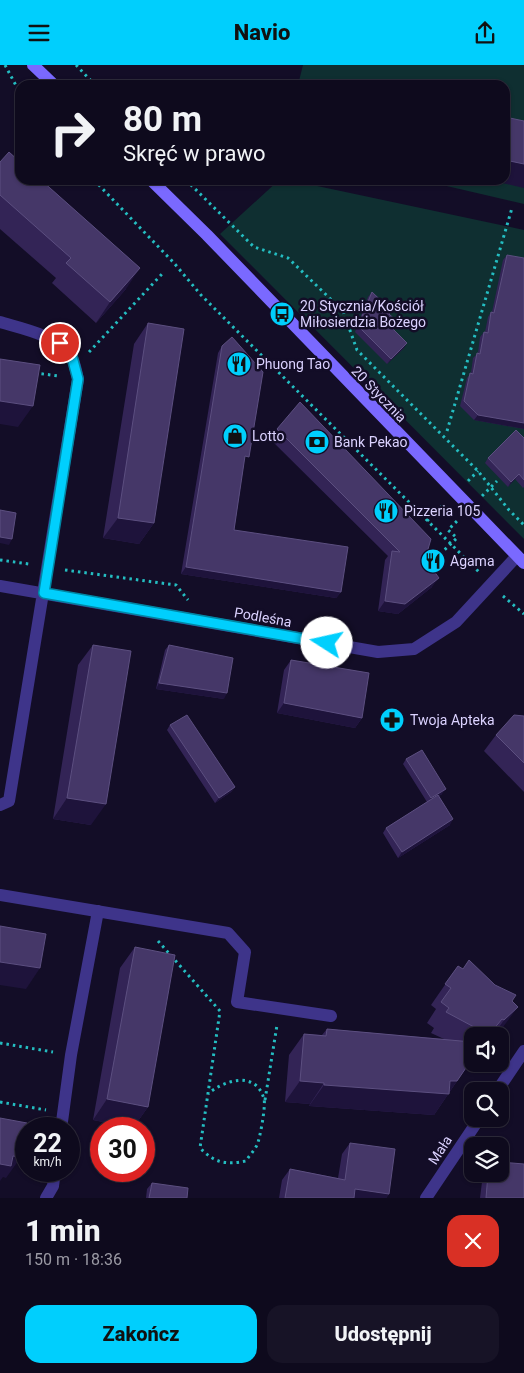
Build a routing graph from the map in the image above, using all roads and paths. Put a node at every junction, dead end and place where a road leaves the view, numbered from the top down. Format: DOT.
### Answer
graph roads {
  1 [pos="5,65"];
  2 [pos="34,65"];
  3 [pos="76,65"];
  4 [pos="49,80"];
  5 [pos="90,80"];
  6 [pos="15,84"];
  7 [pos="99,185"];
  8 [pos="156,185"];
  9 [pos="191,185"];
  10 [pos="512,209"];
  11 [pos="162,274"];
  12 [pos="0,322"];
  13 [pos="29,372"];
  14 [pos="77,373"];
  15 [pos="447,431"];
  16 [pos="524,525"];
  17 [pos="0,560"];
  18 [pos="520,560"];
  19 [pos="48,567"];
  20 [pos="491,584"];
  21 [pos="0,586"];
  22 [pos="44,593"];
  23 [pos="190,602"];
  24 [pos="524,614"];
  25 [pos="0,805"];
  26 [pos="0,895"];
  27 [pos="98,911"];
  28 [pos="137,918"];
  29 [pos="220,1011"];
  30 [pos="230,1013"];
  31 [pos="332,1016"];
  32 [pos="277,1022"];
  33 [pos="0,1043"];
  34 [pos="524,1051"];
  35 [pos="71,1055"];
  36 [pos="503,1082"];
  37 [pos="208,1095"];
  38 [pos="265,1101"];
  39 [pos="0,1102"];
  40 [pos="64,1113"];
  41 [pos="63,1117"];
  42 [pos="474,1127"];
  43 [pos="54,1182"];
  44 [pos="46,1198"];
  45 [pos="426,1198"];
  1 -- 6 [label="path"];
  2 -- 4 [label="street"];
  3 -- 5 [label="path"];
  7 -- 20 [label="path"];
  8 -- 18 [label="street, 20 Stycznia"];
  9 -- 16 [label="path"];
  10 -- 15 [label="path"];
  11 -- 14 [label="path"];
  12 -- 14 [label="street"];
  13 -- 14 [label="path"];
  14 -- 19 [label="street"];
  17 -- 19 [label="path"];
  18 -- 20 [label="street, Podleśna"];
  19 -- 22 [label="street"];
  19 -- 23 [label="path"];
  20 -- 22 [label="street, Podleśna"];
  20 -- 24 [label="path"];
  21 -- 22 [label="street, Podleśna"];
  22 -- 25 [label="street"];
  26 -- 27 [label="street"];
  27 -- 28 [label="street"];
  27 -- 35 [label="street"];
  28 -- 29 [label="path"];
  28 -- 31 [label="street"];
  29 -- 30 [label="path"];
  29 -- 37 [label="path"];
  32 -- 38 [label="path"];
  33 -- 35 [label="path"];
  34 -- 36 [label="street"];
  35 -- 40 [label="street"];
  37 -- 38 [label="path"];
  37 -- 38 [label="path"];
  39 -- 40 [label="path"];
  40 -- 41 [label="street"];
  42 -- 45 [label="street, Mała"];
  43 -- 44 [label="street"];
}
